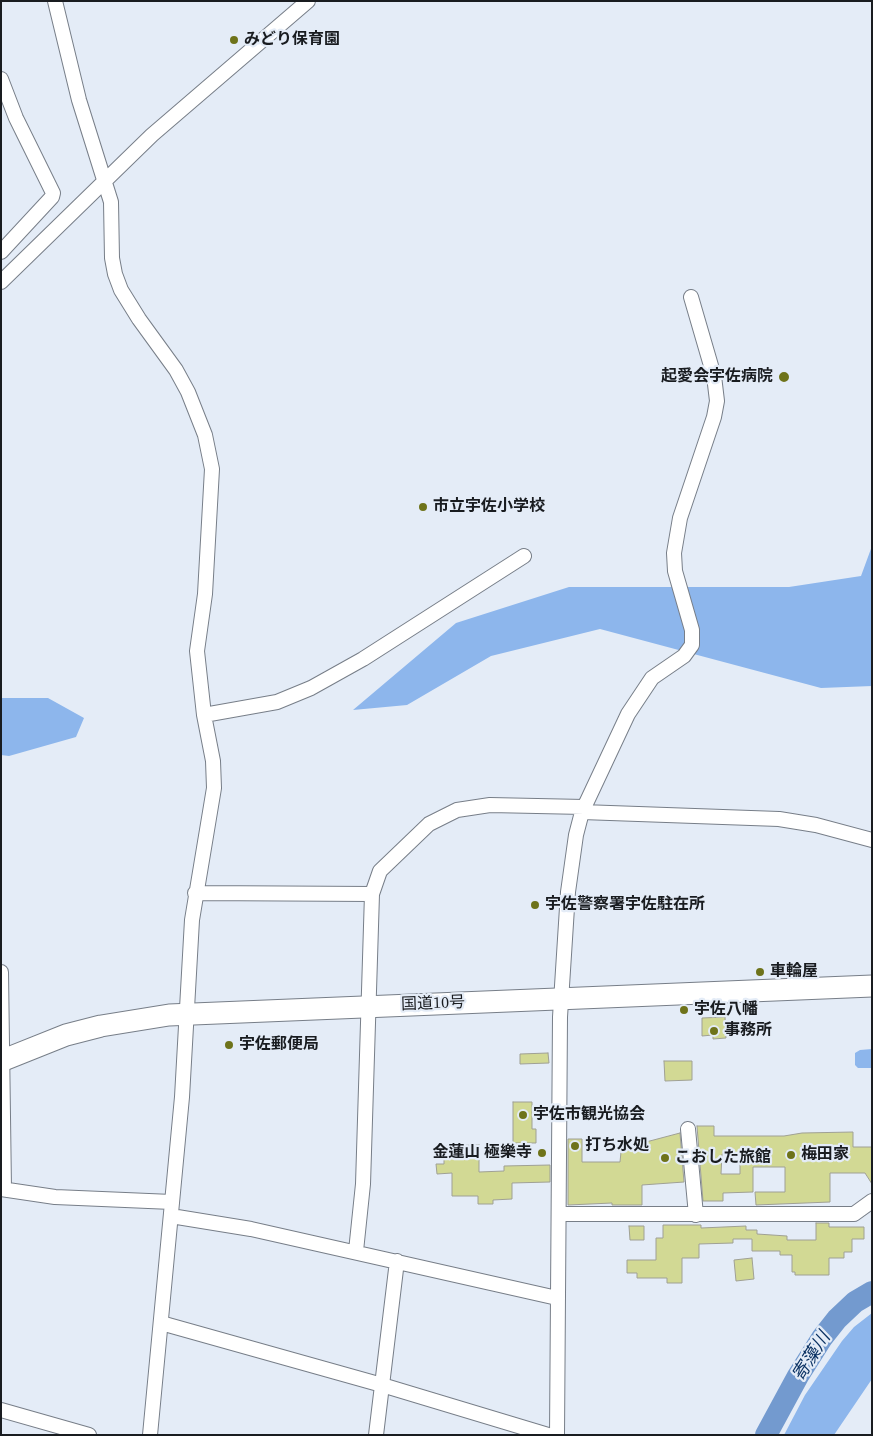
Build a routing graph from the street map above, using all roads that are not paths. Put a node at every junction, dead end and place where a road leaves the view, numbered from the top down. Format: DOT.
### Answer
graph roads {
  1 [pos="55,1"];
  2 [pos="308,1"];
  3 [pos="1,79"];
  4 [pos="105,178"];
  5 [pos="1,252"];
  6 [pos="1,282"];
  7 [pos="692,296"];
  8 [pos="524,556"];
  9 [pos="204,715"];
  10 [pos="583,810"];
  11 [pos="872,840"];
  12 [pos="196,893"];
  13 [pos="372,894"];
  14 [pos="1,972"];
  15 [pos="2,982"];
  16 [pos="872,986"];
  17 [pos="560,999"];
  18 [pos="370,1007"];
  19 [pos="186,1014"];
  20 [pos="2,1060"];
  21 [pos="688,1129"];
  22 [pos="3,1189"];
  23 [pos="872,1201"];
  24 [pos="172,1202"];
  25 [pos="558,1214"];
  26 [pos="696,1215"];
  27 [pos="171,1216"];
  28 [pos="356,1251"];
  29 [pos="397,1261"];
  30 [pos="557,1298"];
  31 [pos="161,1323"];
  32 [pos="382,1385"];
  33 [pos="1,1410"];
  34 [pos="89,1435"];
  35 [pos="150,1435"];
  36 [pos="376,1435"];
  37 [pos="548,1435"];
  38 [pos="557,1435"];
  1 -- 4 [label="street"];
  2 -- 4 [label="street"];
  3 -- 5 [label="street"];
  4 -- 6 [label="street"];
  4 -- 9 [label="street"];
  7 -- 10 [label="street"];
  8 -- 9 [label="street"];
  9 -- 12 [label="street"];
  10 -- 11 [label="street"];
  10 -- 13 [label="street"];
  10 -- 17 [label="street"];
  12 -- 13 [label="street"];
  12 -- 19 [label="street"];
  13 -- 18 [label="street"];
  14 -- 15 [label="street"];
  15 -- 20 [label="street"];
  16 -- 17 [label="highway, 国道10号"];
  17 -- 18 [label="highway, 国道10号"];
  17 -- 25 [label="street"];
  18 -- 19 [label="highway, 国道10号"];
  18 -- 28 [label="street"];
  19 -- 20 [label="highway, 国道10号"];
  19 -- 24 [label="street"];
  20 -- 22 [label="street"];
  21 -- 26 [label="street"];
  22 -- 24 [label="street"];
  23 -- 26 [label="street"];
  24 -- 27 [label="street"];
  25 -- 26 [label="street"];
  25 -- 30 [label="street"];
  27 -- 28 [label="street"];
  27 -- 31 [label="street"];
  28 -- 29 [label="street"];
  29 -- 30 [label="street"];
  29 -- 32 [label="street"];
  30 -- 38 [label="street"];
  31 -- 32 [label="street"];
  31 -- 35 [label="street"];
  32 -- 36 [label="street"];
  32 -- 37 [label="street"];
  33 -- 34 [label="street"];
}
